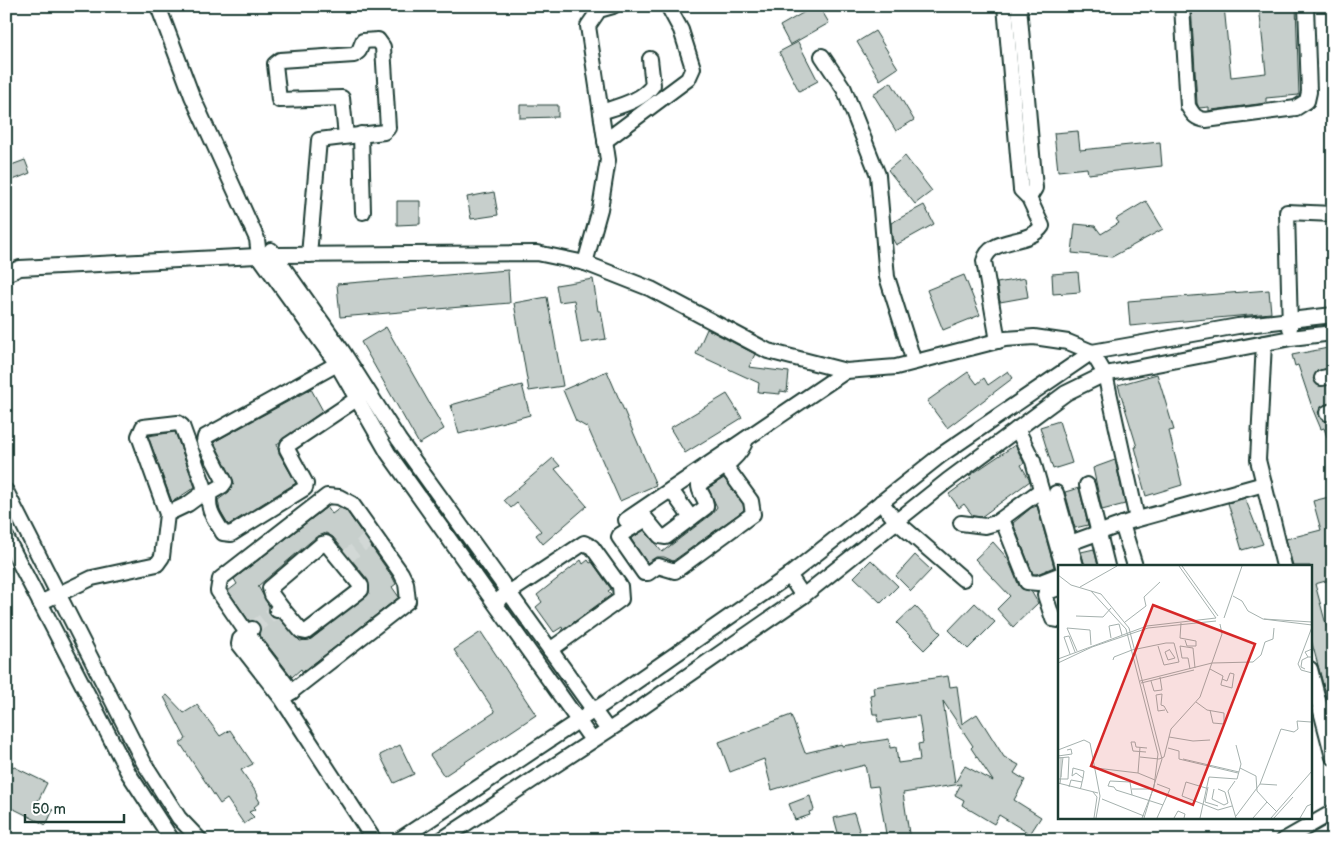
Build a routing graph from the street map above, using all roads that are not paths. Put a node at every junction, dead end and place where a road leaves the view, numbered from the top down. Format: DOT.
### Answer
graph roads {
  1 [pos="158,6"];
  2 [pos="613,6"];
  3 [pos="668,6"];
  4 [pos="1005,6"];
  5 [pos="1019,6"];
  6 [pos="1182,6"];
  7 [pos="1306,6"];
  8 [pos="822,56"];
  9 [pos="650,59"];
  10 [pos="601,112"];
  11 [pos="361,134"];
  12 [pos="346,136"];
  13 [pos="605,141"];
  14 [pos="1029,198"];
  15 [pos="363,212"];
  16 [pos="1333,214"];
  17 [pos="257,238"];
  18 [pos="276,255"];
  19 [pos="309,255"];
  20 [pos="259,256"];
  21 [pos="585,263"];
  22 [pos="6,274"];
  23 [pos="1333,315"];
  24 [pos="1290,320"];
  25 [pos="1333,333"];
  26 [pos="1291,338"];
  27 [pos="998,341"];
  28 [pos="1264,343"];
  29 [pos="1092,352"];
  30 [pos="914,362"];
  31 [pos="336,364"];
  32 [pos="846,371"];
  33 [pos="1105,374"];
  34 [pos="363,395"];
  35 [pos="1024,397"];
  36 [pos="1037,414"];
  37 [pos="1017,429"];
  38 [pos="746,439"];
  39 [pos="724,465"];
  40 [pos="1264,484"];
  41 [pos="1087,485"];
  42 [pos="671,490"];
  43 [pos="1041,490"];
  44 [pos="6,491"];
  45 [pos="1056,493"];
  46 [pos="881,502"];
  47 [pos="167,514"];
  48 [pos="691,518"];
  49 [pos="1002,519"];
  50 [pos="1136,519"];
  51 [pos="626,521"];
  52 [pos="896,521"];
  53 [pos="961,523"];
  54 [pos="1122,524"];
  55 [pos="1099,534"];
  56 [pos="6,537"];
  57 [pos="1070,543"];
  58 [pos="342,560"];
  59 [pos="1063,565"];
  60 [pos="1076,565"];
  61 [pos="1107,565"];
  62 [pos="1135,565"];
  63 [pos="1284,565"];
  64 [pos="789,575"];
  65 [pos="1058,575"];
  66 [pos="963,579"];
  67 [pos="1058,588"];
  68 [pos="57,593"];
  69 [pos="508,593"];
  70 [pos="803,596"];
  71 [pos="494,602"];
  72 [pos="40,603"];
  73 [pos="1058,620"];
  74 [pos="550,650"];
  75 [pos="1312,677"];
  76 [pos="287,695"];
  77 [pos="594,710"];
  78 [pos="578,720"];
  79 [pos="608,730"];
  80 [pos="592,740"];
  81 [pos="1333,757"];
  82 [pos="459,799"];
  83 [pos="1333,812"];
  84 [pos="472,819"];
  85 [pos="172,840"];
  86 [pos="200,840"];
  87 [pos="374,840"];
  88 [pos="399,840"];
  89 [pos="441,840"];
  90 [pos="1284,840"];
  1 -- 17 [label="street"];
  2 -- 10 [label="street"];
  3 -- 13 [label="street"];
  4 -- 14 [label="street"];
  5 -- 14 [label="street"];
  6 -- 7 [label="street"];
  8 -- 30 [label="street"];
  9 -- 10 [label="street"];
  10 -- 13 [label="street"];
  11 -- 12 [label="street"];
  11 -- 12 [label="street"];
  11 -- 15 [label="street"];
  12 -- 19 [label="street"];
  13 -- 21 [label="street"];
  14 -- 27 [label="street"];
  16 -- 24 [label="street"];
  17 -- 18 [label="street"];
  17 -- 20 [label="street"];
  18 -- 19 [label="street"];
  18 -- 20 [label="street"];
  18 -- 34 [label="street"];
  19 -- 21 [label="street"];
  20 -- 22 [label="street"];
  20 -- 31 [label="street"];
  21 -- 32 [label="street"];
  23 -- 24 [label="street"];
  24 -- 26 [label="street"];
  24 -- 29 [label="street"];
  25 -- 26 [label="street"];
  26 -- 28 [label="street"];
  27 -- 29 [label="street"];
  27 -- 30 [label="street"];
  28 -- 33 [label="street"];
  28 -- 40 [label="street"];
  29 -- 33 [label="street"];
  29 -- 35 [label="street"];
  30 -- 32 [label="street"];
  31 -- 34 [label="street"];
  31 -- 34 [label="street"];
  32 -- 38 [label="street"];
  33 -- 36 [label="street"];
  33 -- 50 [label="street"];
  34 -- 69 [label="street"];
  34 -- 71 [label="street"];
  35 -- 36 [label="street"];
  35 -- 46 [label="street"];
  36 -- 37 [label="street"];
  37 -- 43 [label="street"];
  37 -- 52 [label="street"];
  38 -- 39 [label="street"];
  38 -- 42 [label="street"];
  39 -- 48 [label="street"];
  39 -- 48 [label="street"];
  40 -- 50 [label="street"];
  40 -- 63 [label="street"];
  41 -- 55 [label="street"];
  42 -- 48 [label="street"];
  42 -- 51 [label="street"];
  43 -- 49 [label="street"];
  43 -- 59 [label="street"];
  44 -- 68 [label="street"];
  45 -- 57 [label="street"];
  46 -- 52 [label="street"];
  46 -- 64 [label="street"];
  47 -- 47 [label="street"];
  47 -- 68 [label="street"];
  49 -- 53 [label="street"];
  49 -- 65 [label="street"];
  50 -- 54 [label="street"];
  52 -- 66 [label="street"];
  52 -- 70 [label="street"];
  54 -- 55 [label="street"];
  54 -- 62 [label="street"];
  55 -- 57 [label="street"];
  55 -- 61 [label="street"];
  56 -- 72 [label="street"];
  57 -- 60 [label="street"];
  58 -- 58 [label="street"];
  64 -- 70 [label="street"];
  64 -- 77 [label="street"];
  67 -- 73 [label="street"];
  68 -- 72 [label="street"];
  68 -- 86 [label="street"];
  69 -- 71 [label="street"];
  69 -- 74 [label="street"];
  69 -- 74 [label="street"];
  70 -- 79 [label="street"];
  71 -- 78 [label="street"];
  72 -- 85 [label="street"];
  74 -- 77 [label="street"];
  75 -- 81 [label="street"];
  76 -- 76 [label="street"];
  76 -- 87 [label="street"];
  77 -- 78 [label="street"];
  77 -- 79 [label="street"];
  78 -- 80 [label="street"];
  78 -- 82 [label="street"];
  79 -- 80 [label="street"];
  80 -- 84 [label="street"];
  82 -- 84 [label="street"];
  82 -- 88 [label="street"];
  83 -- 90 [label="street"];
  84 -- 89 [label="street"];
}
